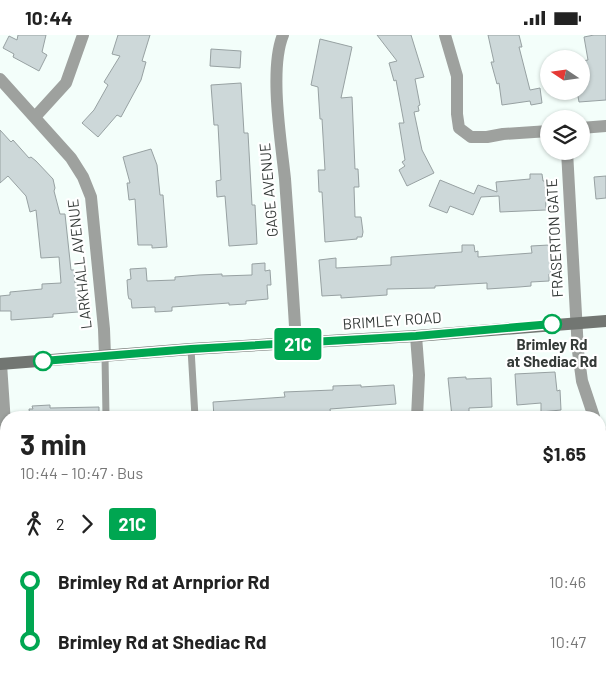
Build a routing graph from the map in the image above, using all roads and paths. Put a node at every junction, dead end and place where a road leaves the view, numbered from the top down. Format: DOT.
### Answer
graph roads {
  1 [pos="82,35"];
  2 [pos="283,35"];
  3 [pos="445,35"];
  4 [pos="0,79"];
  5 [pos="35,117"];
  6 [pos="606,126"];
  7 [pos="590,127"];
  8 [pos="540,132"];
  9 [pos="567,160"];
  10 [pos="606,321"];
  11 [pos="576,323"];
  12 [pos="416,336"];
  13 [pos="296,344"];
  14 [pos="191,349"];
  15 [pos="105,356"];
  16 [pos="0,364"];
  17 [pos="4,411"];
  18 [pos="106,411"];
  19 [pos="195,411"];
  20 [pos="417,411"];
  21 [pos="592,411"];
  1 -- 5 [label="street"];
  2 -- 13 [label="street, GAGE AVENUE"];
  3 -- 8 [label="street"];
  4 -- 5 [label="street, LARKHALL AVENUE"];
  5 -- 15 [label="street, LARKHALL AVENUE"];
  6 -- 7 [label="street"];
  9 -- 11 [label="street, FRASERTON GATE"];
  10 -- 11 [label="main road, BRIMLEY ROAD"];
  11 -- 12 [label="main road, BRIMLEY ROAD"];
  11 -- 21 [label="street, FRASERTON GATE"];
  12 -- 13 [label="main road, BRIMLEY ROAD"];
  12 -- 20 [label="street"];
  13 -- 14 [label="main road, BRIMLEY ROAD"];
  14 -- 15 [label="main road, BRIMLEY ROAD"];
  14 -- 19 [label="lane"];
  15 -- 16 [label="main road, BRIMLEY ROAD"];
  15 -- 18 [label="lane"];
  16 -- 17 [label="street"];
}
